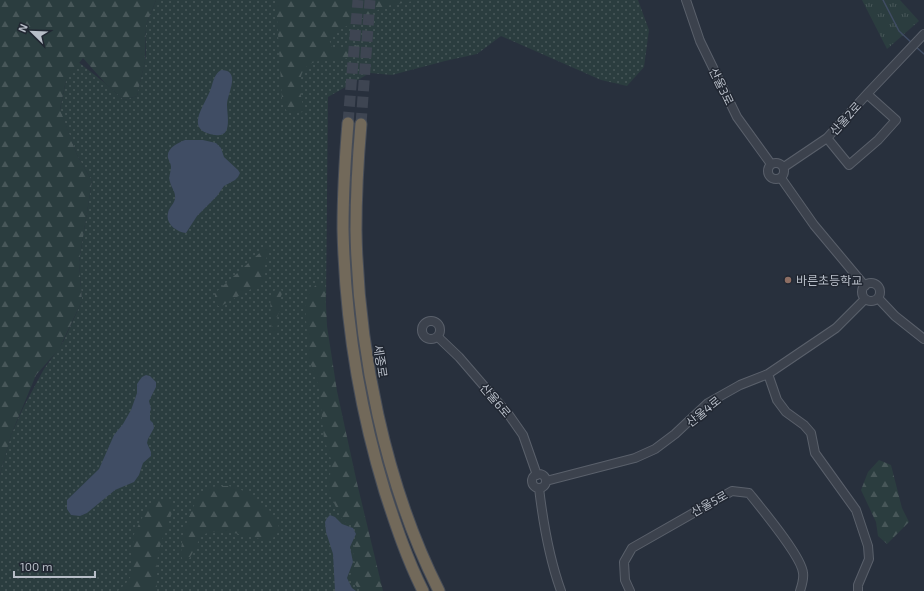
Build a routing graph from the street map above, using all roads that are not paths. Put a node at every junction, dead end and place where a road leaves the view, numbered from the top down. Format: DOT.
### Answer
graph roads {
  1 [pos="686,0"];
  2 [pos="924,34"];
  3 [pos="867,94"];
  4 [pos="348,123"];
  5 [pos="361,124"];
  6 [pos="827,138"];
  7 [pos="771,164"];
  8 [pos="784,167"];
  9 [pos="781,178"];
  10 [pos="865,286"];
  11 [pos="878,298"];
  12 [pos="865,300"];
  13 [pos="438,336"];
  14 [pos="924,339"];
  15 [pos="768,374"];
  16 [pos="537,475"];
  17 [pos="546,480"];
  18 [pos="539,488"];
  19 [pos="405,512"];
  20 [pos="392,515"];
  21 [pos="417,591"];
  22 [pos="423,591"];
  23 [pos="439,591"];
  24 [pos="445,591"];
  25 [pos="561,591"];
  26 [pos="630,591"];
  27 [pos="800,591"];
  28 [pos="858,591"];
  1 -- 7 [label="street, 산울3로"];
  2 -- 3 [label="street, 산울2로"];
  3 -- 6 [label="street, 산울2로"];
  3 -- 6 [label="street"];
  4 -- 20 [label="highway"];
  5 -- 19 [label="highway, 세종로"];
  6 -- 8 [label="street, 산울2로"];
  7 -- 8 [label="street"];
  7 -- 9 [label="street"];
  8 -- 9 [label="street"];
  9 -- 10 [label="street"];
  10 -- 11 [label="street"];
  10 -- 12 [label="street"];
  11 -- 12 [label="street"];
  11 -- 14 [label="street"];
  12 -- 15 [label="street, 산울4로"];
  13 -- 16 [label="street, 산울6로"];
  15 -- 17 [label="street, 산울4로"];
  15 -- 28 [label="street"];
  16 -- 17 [label="street"];
  16 -- 18 [label="street"];
  17 -- 18 [label="street"];
  18 -- 25 [label="street"];
  19 -- 23 [label="highway, 세종로"];
  19 -- 24 [label="highway"];
  20 -- 21 [label="highway"];
  20 -- 22 [label="highway"];
  26 -- 27 [label="street, 산울5로"];
}
